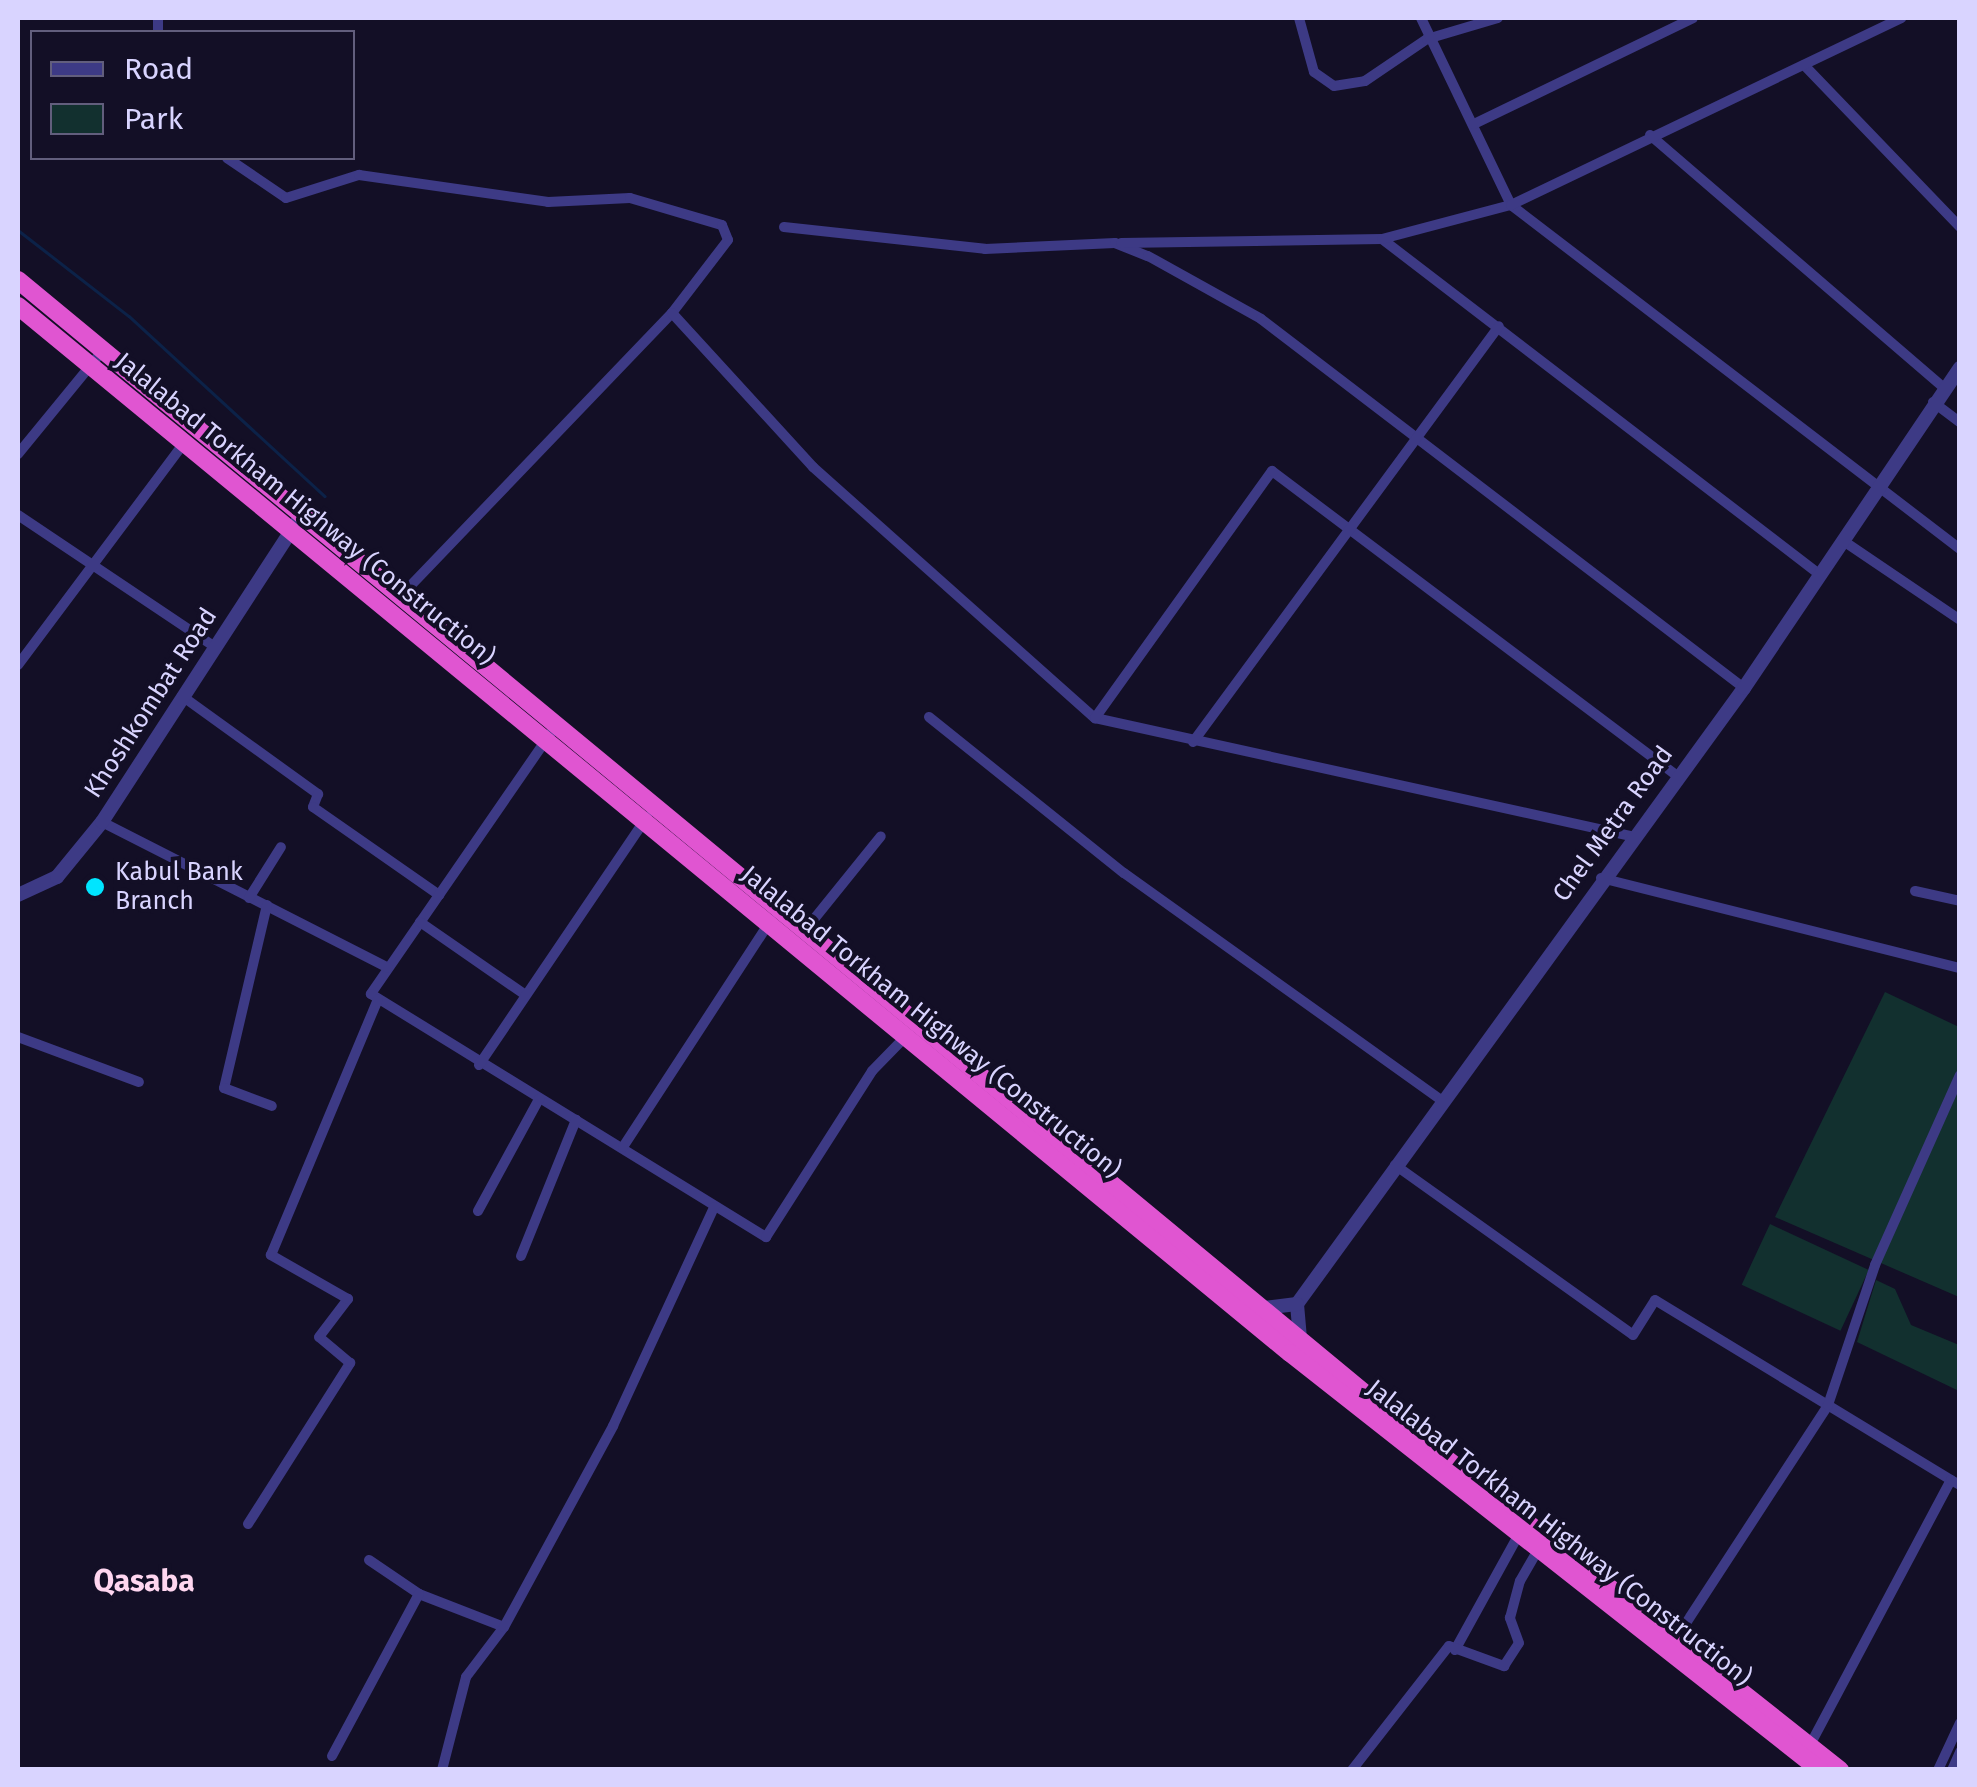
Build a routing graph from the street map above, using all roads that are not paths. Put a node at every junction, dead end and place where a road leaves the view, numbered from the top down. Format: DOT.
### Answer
graph roads {
  1 [pos="1298,18"];
  2 [pos="1421,18"];
  3 [pos="1498,18"];
  4 [pos="1693,18"];
  5 [pos="1902,18"];
  6 [pos="1427,39"];
  7 [pos="1804,66"];
  8 [pos="1474,124"];
  9 [pos="1650,135"];
  10 [pos="230,160"];
  11 [pos="1511,205"];
  12 [pos="1960,227"];
  13 [pos="784,228"];
  14 [pos="1382,239"];
  15 [pos="1114,244"];
  16 [pos="18,280"];
  17 [pos="18,306"];
  18 [pos="672,313"];
  19 [pos="1500,326"];
  20 [pos="103,350"];
  21 [pos="91,366"];
  22 [pos="1960,368"];
  23 [pos="1944,388"];
  24 [pos="1933,402"];
  25 [pos="1960,422"];
  26 [pos="196,426"];
  27 [pos="1417,435"];
  28 [pos="184,443"];
  29 [pos="18,454"];
  30 [pos="1876,485"];
  31 [pos="302,514"];
  32 [pos="18,515"];
  33 [pos="1345,528"];
  34 [pos="290,531"];
  35 [pos="1842,540"];
  36 [pos="1960,549"];
  37 [pos="94,566"];
  38 [pos="1819,574"];
  39 [pos="401,596"];
  40 [pos="1960,620"];
  41 [pos="214,646"];
  42 [pos="18,665"];
  43 [pos="1744,688"];
  44 [pos="182,696"];
  45 [pos="929,718"];
  46 [pos="1094,718"];
  47 [pos="552,732"];
  48 [pos="1193,742"];
  49 [pos="590,772"];
  50 [pos="1676,775"];
  51 [pos="626,780"];
  52 [pos="653,814"];
  53 [pos="102,822"];
  54 [pos="881,836"];
  55 [pos="1631,836"];
  56 [pos="281,847"];
  57 [pos="1600,878"];
  58 [pos="1915,891"];
  59 [pos="18,895"];
  60 [pos="439,895"];
  61 [pos="249,898"];
  62 [pos="1960,901"];
  63 [pos="266,905"];
  64 [pos="776,917"];
  65 [pos="420,922"];
  66 [pos="806,930"];
  67 [pos="388,968"];
  68 [pos="1960,968"];
  69 [pos="524,994"];
  70 [pos="378,999"];
  71 [pos="911,1031"];
  72 [pos="18,1037"];
  73 [pos="479,1065"];
  74 [pos="1960,1076"];
  75 [pos="139,1082"];
  76 [pos="538,1099"];
  77 [pos="1440,1100"];
  78 [pos="272,1106"];
  79 [pos="576,1120"];
  80 [pos="623,1147"];
  81 [pos="1394,1164"];
  82 [pos="714,1207"];
  83 [pos="478,1211"];
  84 [pos="521,1256"];
  85 [pos="1297,1304"];
  86 [pos="1264,1308"];
  87 [pos="1300,1340"];
  88 [pos="1828,1405"];
  89 [pos="1955,1483"];
  90 [pos="248,1524"];
  91 [pos="1518,1536"];
  92 [pos="1542,1545"];
  93 [pos="369,1560"];
  94 [pos="419,1594"];
  95 [pos="1606,1595"];
  96 [pos="504,1628"];
  97 [pos="1675,1640"];
  98 [pos="1455,1650"];
  99 [pos="1960,1723"];
  100 [pos="1810,1745"];
  101 [pos="1960,1752"];
  102 [pos="332,1756"];
  103 [pos="442,1770"];
  104 [pos="1352,1770"];
  105 [pos="1820,1770"];
  106 [pos="1840,1770"];
  107 [pos="1938,1770"];
  108 [pos="1952,1770"];
  1 -- 6 [label="street"];
  2 -- 6 [label="street"];
  3 -- 6 [label="street"];
  4 -- 8 [label="street"];
  5 -- 7 [label="street"];
  6 -- 8 [label="street"];
  7 -- 9 [label="street"];
  7 -- 12 [label="street"];
  8 -- 11 [label="street"];
  9 -- 11 [label="street"];
  9 -- 23 [label="street"];
  10 -- 18 [label="street"];
  11 -- 14 [label="street"];
  11 -- 30 [label="street"];
  13 -- 15 [label="street"];
  14 -- 15 [label="street"];
  14 -- 19 [label="street"];
  15 -- 27 [label="street"];
  16 -- 20 [label="highway"];
  17 -- 21 [label="highway, Jalalabad Torkham Highway (Construction)"];
  18 -- 39 [label="street"];
  18 -- 46 [label="street"];
  19 -- 27 [label="street"];
  19 -- 38 [label="street"];
  20 -- 21 [label="street"];
  20 -- 26 [label="highway"];
  21 -- 28 [label="highway, Jalalabad Torkham Highway (Construction)"];
  21 -- 29 [label="street"];
  22 -- 23 [label="street, Chel Metra Road"];
  23 -- 24 [label="street, Chel Metra Road"];
  24 -- 25 [label="street"];
  24 -- 30 [label="street, Chel Metra Road"];
  26 -- 28 [label="street"];
  26 -- 31 [label="highway"];
  27 -- 33 [label="street"];
  27 -- 43 [label="street"];
  28 -- 34 [label="highway, Jalalabad Torkham Highway (Construction)"];
  28 -- 37 [label="street"];
  30 -- 35 [label="street, Chel Metra Road"];
  30 -- 36 [label="street"];
  31 -- 34 [label="street, Khoshkombat Road"];
  31 -- 39 [label="highway"];
  32 -- 37 [label="street"];
  33 -- 46 [label="street"];
  33 -- 48 [label="street"];
  33 -- 50 [label="street"];
  34 -- 41 [label="street, Khoshkombat Road"];
  34 -- 47 [label="highway, Jalalabad Torkham Highway (Construction)"];
  35 -- 38 [label="street, Chel Metra Road"];
  35 -- 40 [label="street"];
  37 -- 41 [label="street"];
  37 -- 42 [label="street"];
  38 -- 43 [label="street, Chel Metra Road"];
  39 -- 47 [label="highway"];
  41 -- 44 [label="street, Khoshkombat Road"];
  43 -- 50 [label="street, Chel Metra Road"];
  44 -- 53 [label="street, Khoshkombat Road"];
  44 -- 60 [label="street"];
  45 -- 77 [label="street"];
  46 -- 48 [label="street"];
  47 -- 49 [label="highway, Jalalabad Torkham Highway (Construction)"];
  47 -- 51 [label="highway"];
  47 -- 60 [label="street"];
  48 -- 55 [label="street"];
  49 -- 51 [label="highway"];
  49 -- 52 [label="highway, Jalalabad Torkham Highway (Construction)"];
  50 -- 55 [label="street, Chel Metra Road"];
  51 -- 52 [label="highway"];
  52 -- 64 [label="highway, Jalalabad Torkham Highway (Construction)"];
  52 -- 69 [label="street"];
  53 -- 59 [label="street, Khoshkombat Road"];
  53 -- 61 [label="street"];
  54 -- 66 [label="street"];
  55 -- 57 [label="street, Chel Metra Road"];
  56 -- 61 [label="street"];
  57 -- 68 [label="street"];
  57 -- 77 [label="street, Chel Metra Road"];
  58 -- 62 [label="street"];
  60 -- 65 [label="street"];
  61 -- 63 [label="street"];
  63 -- 67 [label="street"];
  63 -- 78 [label="street"];
  64 -- 66 [label="highway"];
  64 -- 71 [label="highway, Jalalabad Torkham Highway (Construction)"];
  64 -- 80 [label="street"];
  65 -- 67 [label="street"];
  65 -- 69 [label="street"];
  66 -- 71 [label="highway"];
  67 -- 70 [label="street"];
  69 -- 73 [label="street"];
  70 -- 73 [label="street"];
  70 -- 90 [label="street"];
  71 -- 82 [label="street"];
  71 -- 86 [label="highway"];
  71 -- 91 [label="highway, Jalalabad Torkham Highway (Construction)"];
  72 -- 75 [label="street"];
  73 -- 76 [label="street"];
  74 -- 88 [label="street"];
  76 -- 79 [label="street"];
  76 -- 83 [label="street"];
  77 -- 81 [label="street, Chel Metra Road"];
  79 -- 80 [label="street"];
  79 -- 84 [label="street"];
  80 -- 82 [label="street"];
  81 -- 85 [label="street, Chel Metra Road"];
  81 -- 88 [label="street"];
  82 -- 96 [label="street"];
  85 -- 86 [label="street"];
  85 -- 87 [label="street"];
  86 -- 87 [label="highway"];
  87 -- 92 [label="highway"];
  88 -- 89 [label="street"];
  88 -- 97 [label="street"];
  89 -- 100 [label="street"];
  91 -- 92 [label="highway, Jalalabad Torkham Highway (Construction)"];
  91 -- 98 [label="street"];
  92 -- 95 [label="highway, Jalalabad Torkham Highway (Construction)"];
  92 -- 98 [label="street"];
  93 -- 94 [label="street"];
  94 -- 96 [label="street"];
  94 -- 102 [label="street"];
  95 -- 97 [label="highway"];
  95 -- 105 [label="highway, Jalalabad Torkham Highway (Construction)"];
  96 -- 103 [label="street"];
  97 -- 100 [label="highway"];
  98 -- 104 [label="street"];
  99 -- 107 [label="street"];
  100 -- 106 [label="highway"];
  101 -- 108 [label="street"];
}
